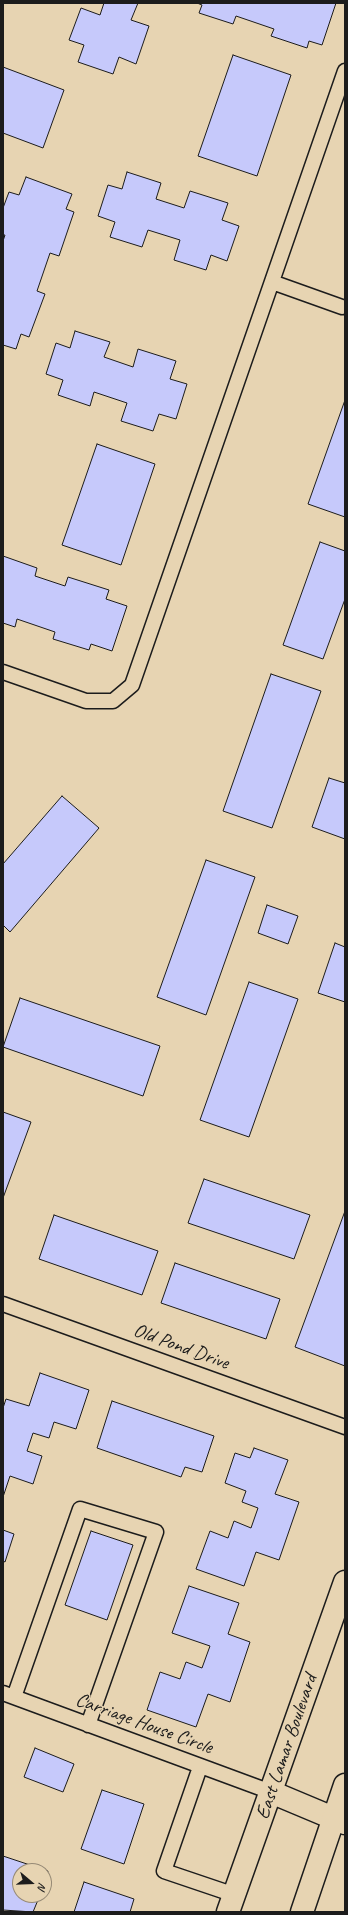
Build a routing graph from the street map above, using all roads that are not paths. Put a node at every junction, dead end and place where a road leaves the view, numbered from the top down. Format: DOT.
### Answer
graph roads {
  1 [pos="345,71"];
  2 [pos="272,282"];
  3 [pos="342,307"];
  4 [pos="3,672"];
  5 [pos="3,1304"];
  6 [pos="345,1426"];
  7 [pos="345,1582"];
  8 [pos="8,1695"];
  9 [pos="88,1725"];
  10 [pos="200,1767"];
  11 [pos="345,1785"];
  12 [pos="271,1792"];
  13 [pos="339,1821"];
  14 [pos="232,1903"];
  15 [pos="302,1912"];
  1 -- 2 [label="lane"];
  2 -- 3 [label="lane"];
  2 -- 4 [label="lane"];
  5 -- 6 [label="lane, Old Pond Drive"];
  7 -- 12 [label="main road, East Lamar Boulevard"];
  8 -- 9 [label="lane, Carriage House Circle"];
  8 -- 9 [label="lane"];
  9 -- 10 [label="lane, Carriage House Circle"];
  10 -- 12 [label="lane, Carriage House Circle"];
  10 -- 14 [label="lane"];
  11 -- 13 [label="main road"];
  12 -- 13 [label="main road"];
  12 -- 14 [label="main road, East Lamar Boulevard"];
  13 -- 15 [label="main road"];
}
